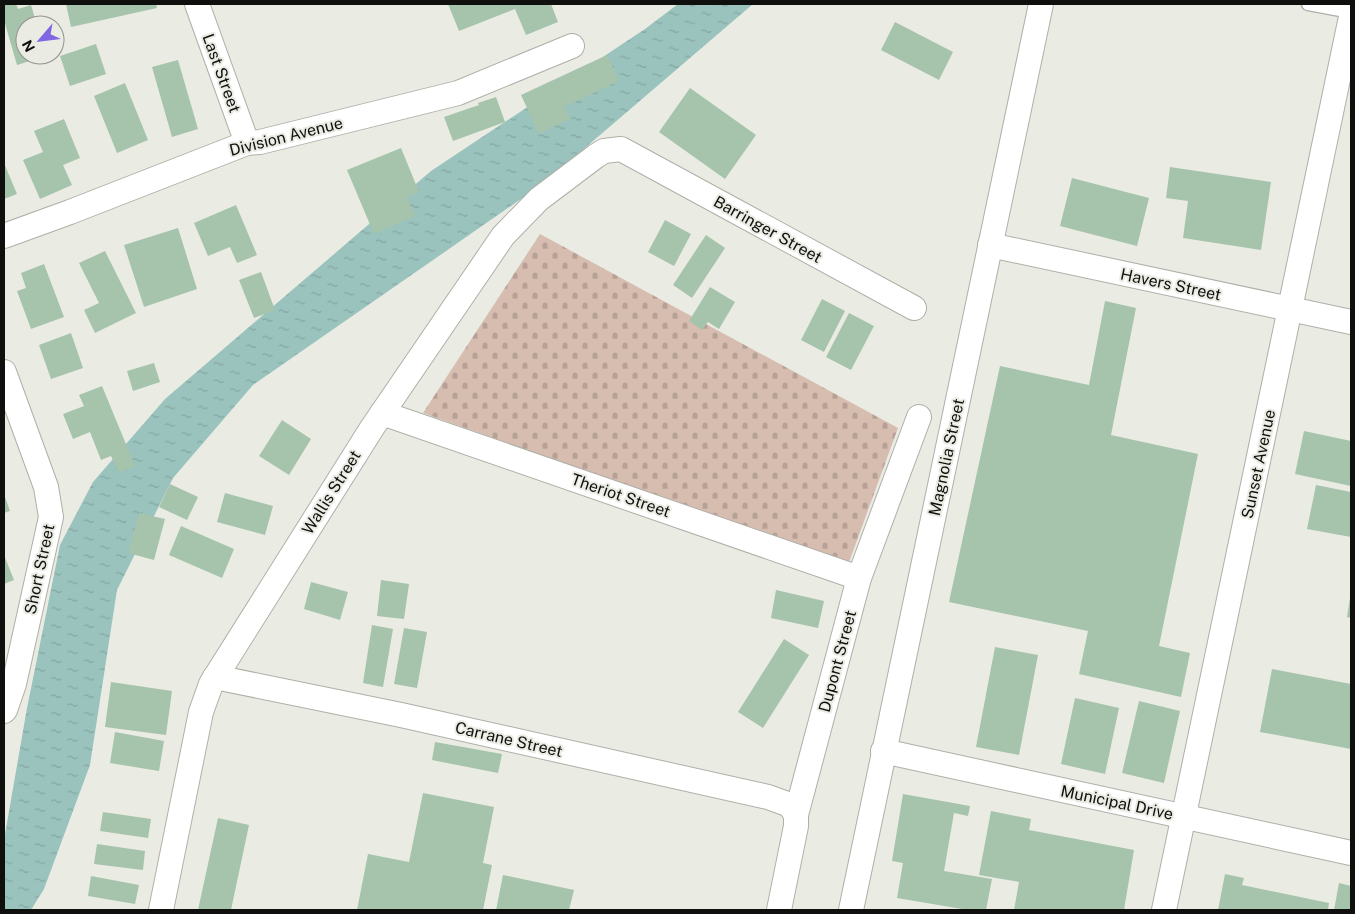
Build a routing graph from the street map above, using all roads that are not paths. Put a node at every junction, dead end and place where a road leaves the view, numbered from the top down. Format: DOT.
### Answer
graph roads {
  1 [pos="197,4"];
  2 [pos="1041,4"];
  3 [pos="1308,4"];
  4 [pos="1351,12"];
  5 [pos="1351,17"];
  6 [pos="572,46"];
  7 [pos="247,142"];
  8 [pos="621,149"];
  9 [pos="4,236"];
  10 [pos="990,245"];
  11 [pos="914,308"];
  12 [pos="1291,309"];
  13 [pos="1351,322"];
  14 [pos="4,372"];
  15 [pos="382,413"];
  16 [pos="919,417"];
  17 [pos="859,578"];
  18 [pos="215,677"];
  19 [pos="4,711"];
  20 [pos="883,752"];
  21 [pos="796,815"];
  22 [pos="1184,816"];
  23 [pos="1351,852"];
  24 [pos="161,910"];
  25 [pos="779,910"];
  26 [pos="851,910"];
  27 [pos="1164,910"];
  1 -- 7 [label="street, Last Street"];
  2 -- 10 [label="street, Magnolia Street"];
  3 -- 4 [label="lane"];
  5 -- 12 [label="street, Sunset Avenue"];
  6 -- 7 [label="street, Division Avenue"];
  7 -- 9 [label="street, Division Avenue"];
  8 -- 11 [label="street, Barringer Street"];
  8 -- 15 [label="street, Wallis Street"];
  10 -- 12 [label="street, Havers Street"];
  10 -- 20 [label="street, Magnolia Street"];
  12 -- 13 [label="street, Havers Street"];
  12 -- 22 [label="street, Sunset Avenue"];
  14 -- 19 [label="street, Short Street"];
  15 -- 17 [label="street, Theriot Street"];
  15 -- 18 [label="street, Wallis Street"];
  16 -- 17 [label="street, Dupont Street"];
  17 -- 21 [label="street, Dupont Street"];
  18 -- 21 [label="street, Carrane Street"];
  18 -- 24 [label="street, Wallis Street"];
  20 -- 22 [label="street, Municipal Drive"];
  20 -- 26 [label="street, Magnolia Street"];
  21 -- 25 [label="street, Dupont Street"];
  22 -- 23 [label="street, Municipal Drive"];
  22 -- 27 [label="street, Sunset Avenue"];
}
